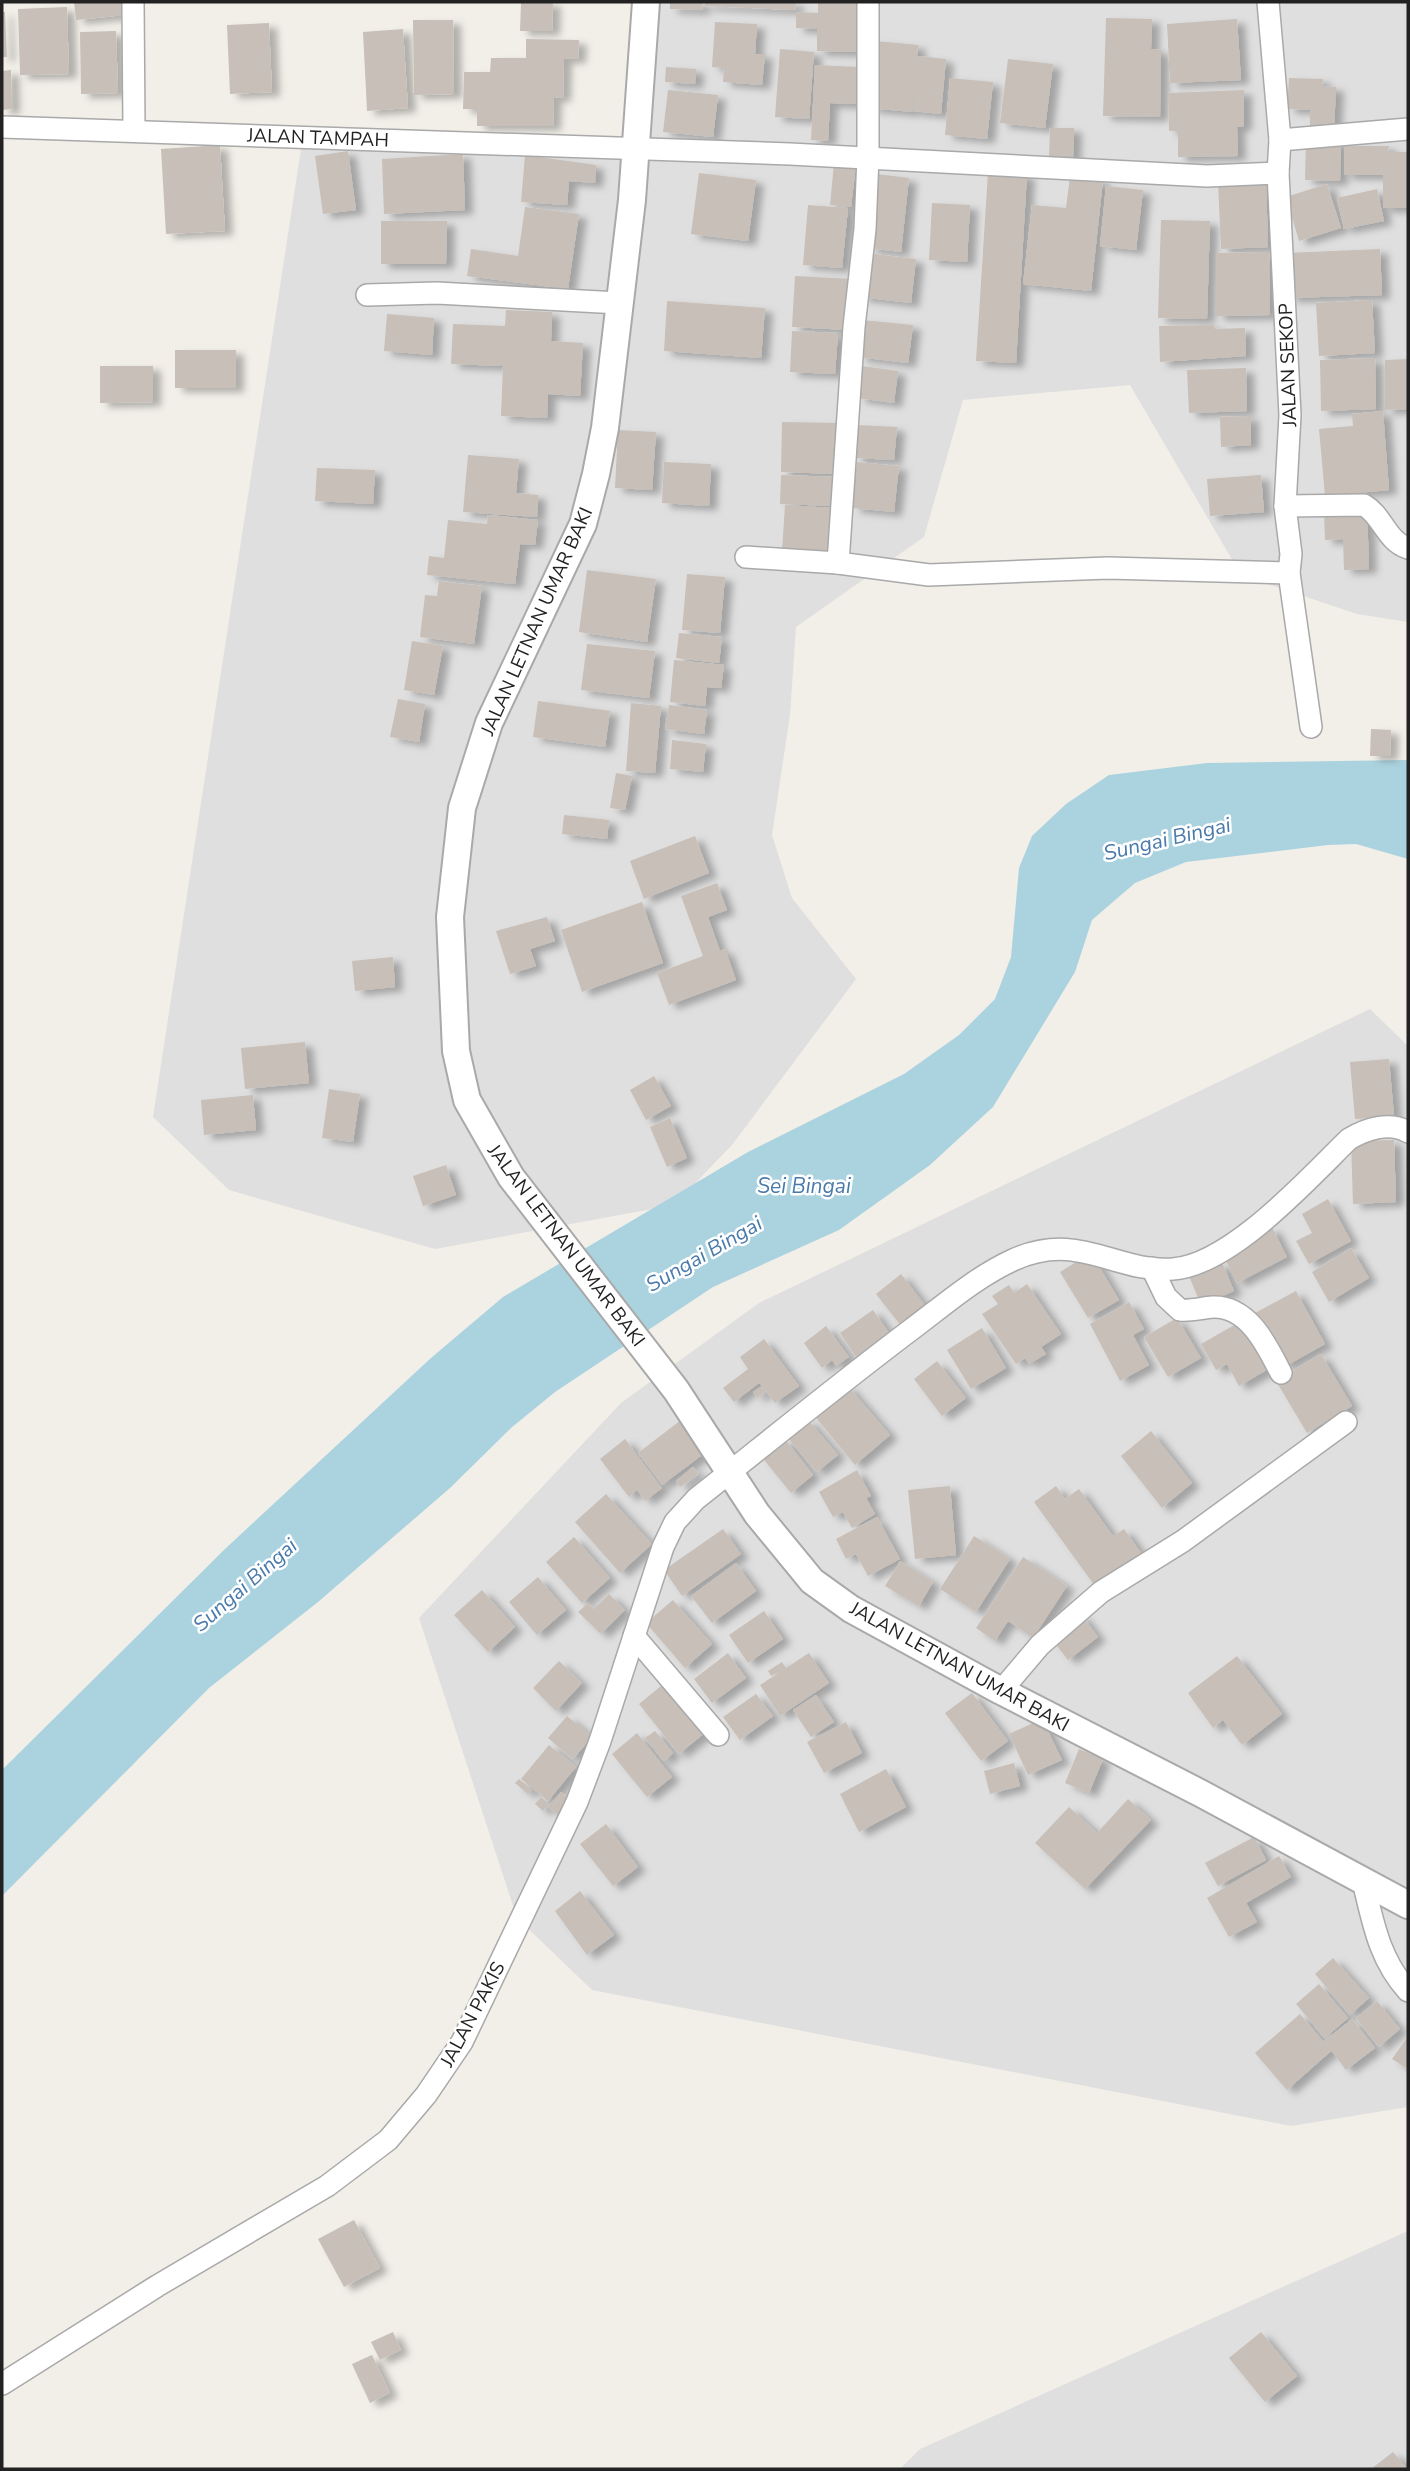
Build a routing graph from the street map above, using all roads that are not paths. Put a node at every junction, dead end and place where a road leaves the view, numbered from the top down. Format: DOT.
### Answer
graph roads {
  1 [pos="133,2"];
  2 [pos="646,2"];
  3 [pos="868,2"];
  4 [pos="1268,2"];
  5 [pos="2,127"];
  6 [pos="1408,129"];
  7 [pos="134,130"];
  8 [pos="1280,140"];
  9 [pos="634,150"];
  10 [pos="868,157"];
  11 [pos="1278,173"];
  12 [pos="367,295"];
  13 [pos="619,303"];
  14 [pos="1285,506"];
  15 [pos="1408,548"];
  16 [pos="746,557"];
  17 [pos="838,563"];
  18 [pos="1289,573"];
  19 [pos="1311,727"];
  20 [pos="1408,1132"];
  21 [pos="1152,1268"];
  22 [pos="1280,1373"];
  23 [pos="1346,1422"];
  24 [pos="732,1471"];
  25 [pos="634,1636"];
  26 [pos="1001,1692"];
  27 [pos="718,1735"];
  28 [pos="1363,1881"];
  29 [pos="1408,1905"];
  30 [pos="1408,1991"];
  31 [pos="2,2384"];
  1 -- 7 [label="street"];
  2 -- 9 [label="street, JALAN LETNAN UMAR BAKI"];
  3 -- 10 [label="street"];
  4 -- 8 [label="street, JALAN SEKOP"];
  5 -- 7 [label="street, JALAN TAMPAH"];
  6 -- 8 [label="street"];
  7 -- 9 [label="street, JALAN TAMPAH"];
  8 -- 11 [label="street, JALAN SEKOP"];
  9 -- 10 [label="street, JALAN TAMPAH"];
  9 -- 13 [label="street, JALAN LETNAN UMAR BAKI"];
  10 -- 11 [label="street, JALAN TAMPAH"];
  10 -- 17 [label="street"];
  11 -- 14 [label="street, JALAN SEKOP"];
  12 -- 13 [label="street"];
  13 -- 24 [label="street, JALAN LETNAN UMAR BAKI"];
  14 -- 15 [label="street"];
  14 -- 18 [label="street, JALAN SEKOP"];
  16 -- 17 [label="street"];
  17 -- 18 [label="street"];
  18 -- 19 [label="street, JALAN SEKOP"];
  20 -- 21 [label="street, JALAN PAKIS"];
  21 -- 22 [label="street"];
  21 -- 24 [label="street, JALAN PAKIS"];
  23 -- 26 [label="street"];
  24 -- 25 [label="street, JALAN PAKIS"];
  24 -- 26 [label="street, JALAN LETNAN UMAR BAKI"];
  25 -- 27 [label="street"];
  25 -- 31 [label="street, JALAN PAKIS"];
  26 -- 28 [label="street, JALAN LETNAN UMAR BAKI"];
  28 -- 29 [label="street, JALAN LETNAN UMAR BAKI"];
  28 -- 30 [label="street"];
}
